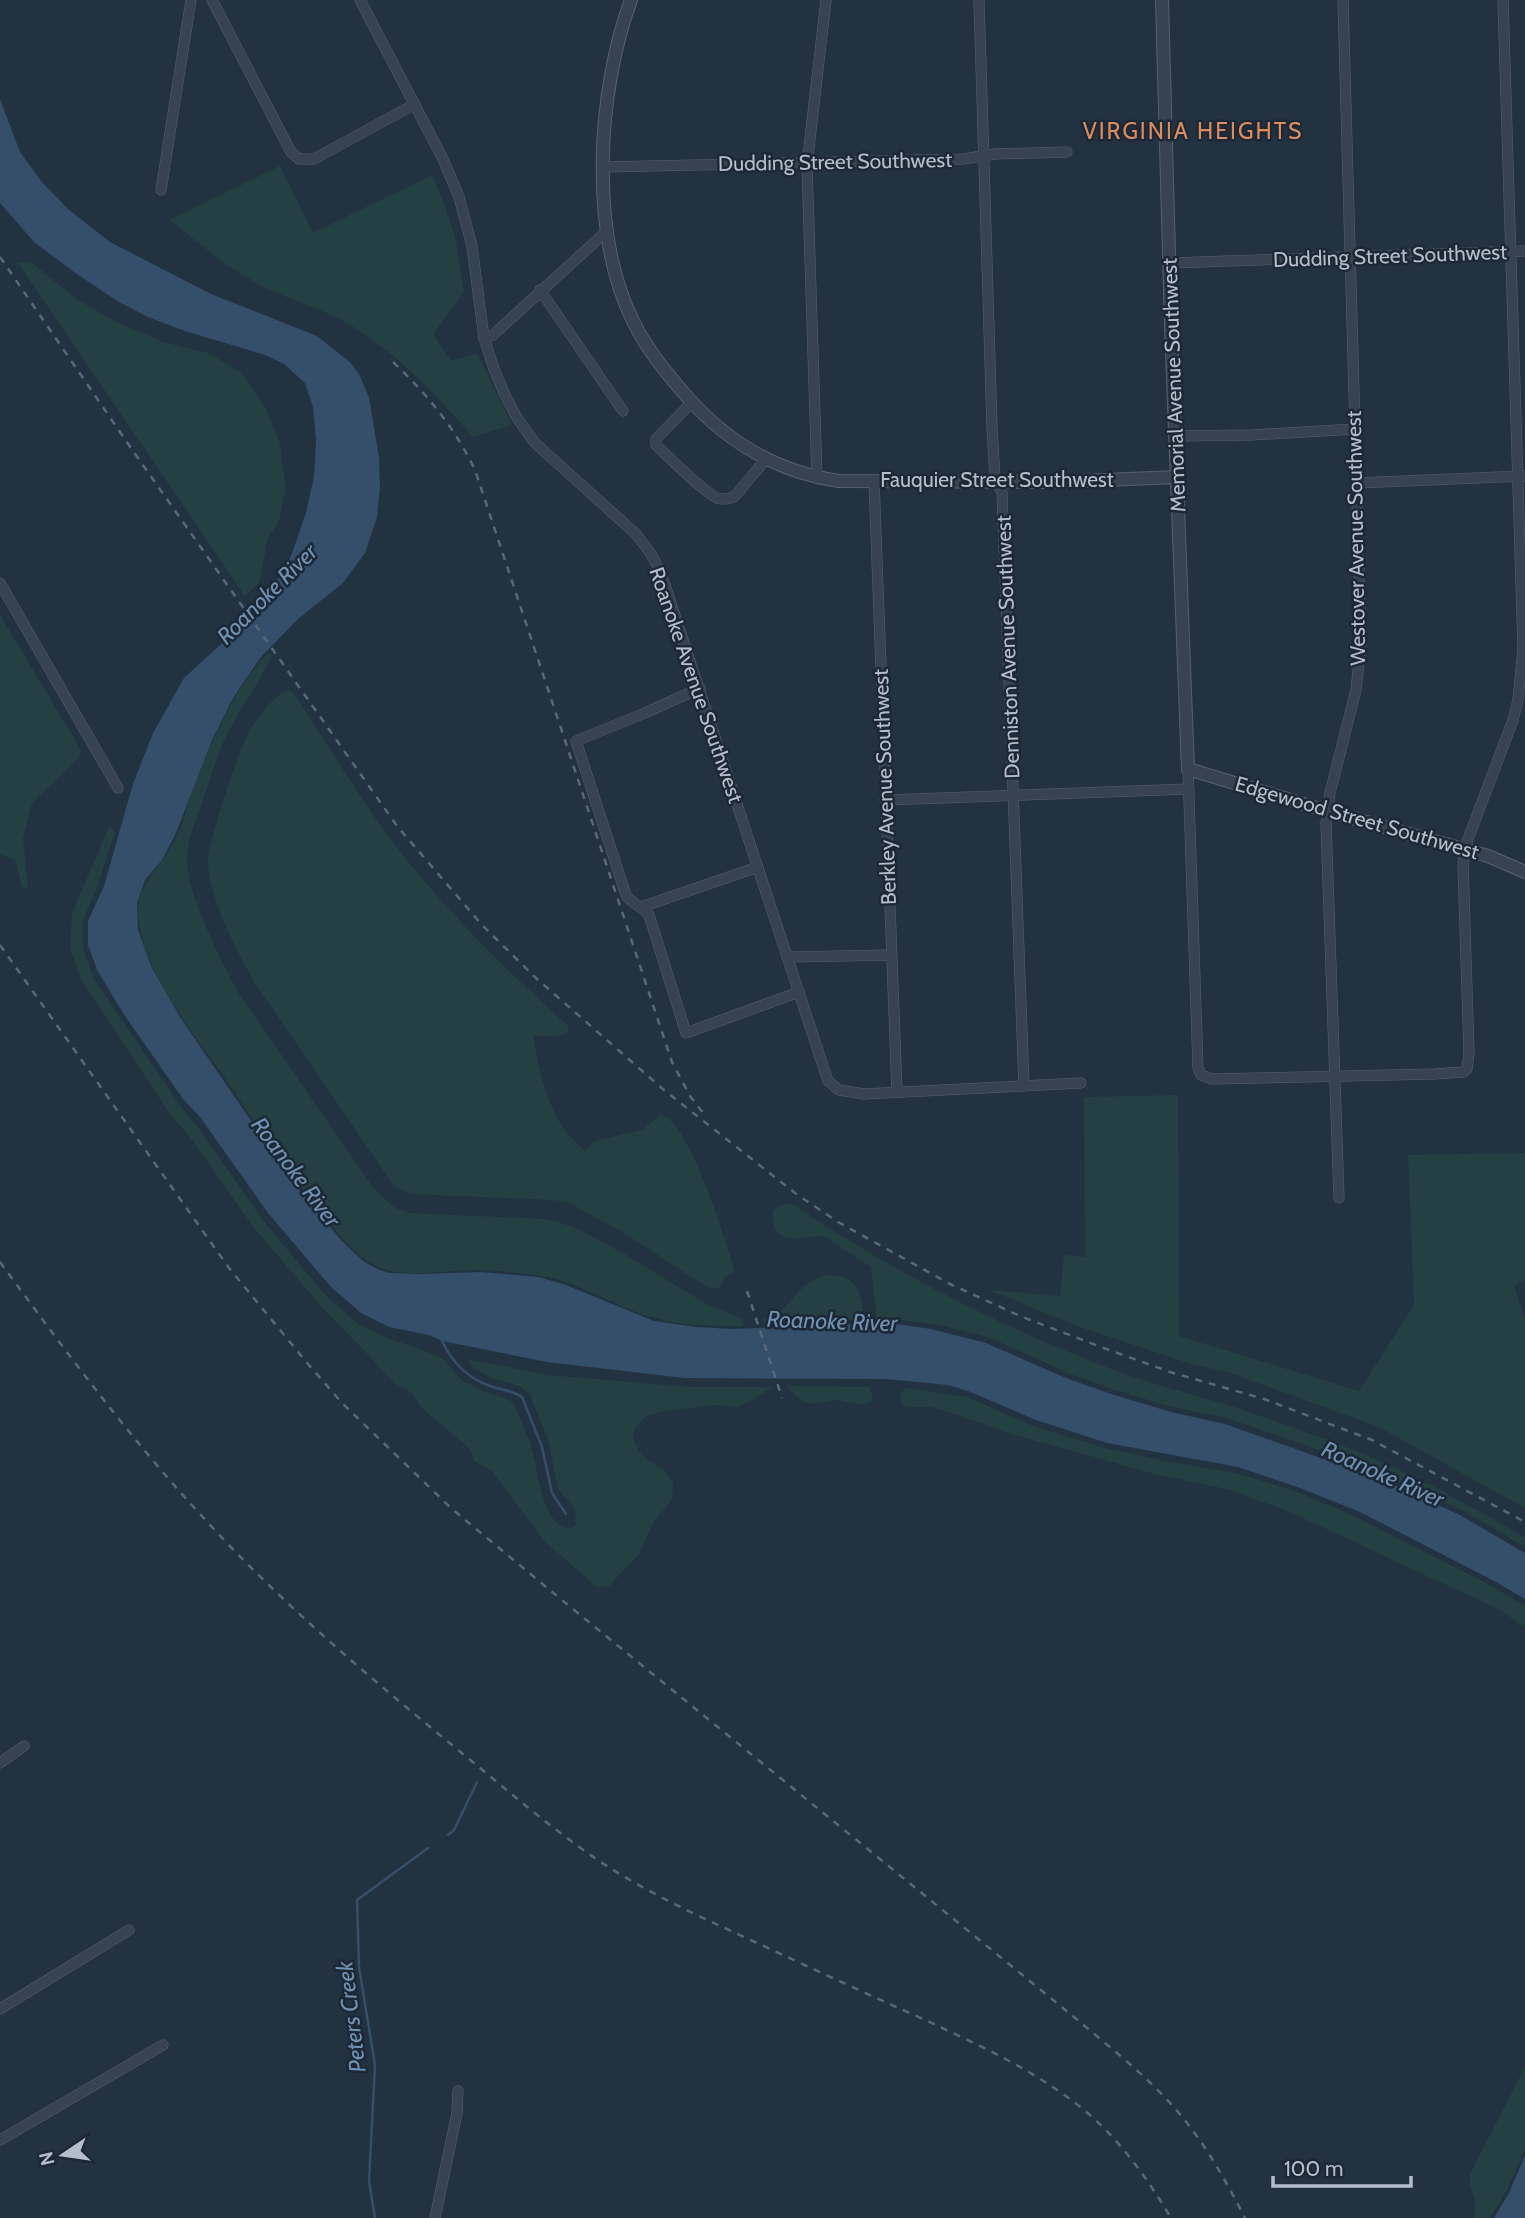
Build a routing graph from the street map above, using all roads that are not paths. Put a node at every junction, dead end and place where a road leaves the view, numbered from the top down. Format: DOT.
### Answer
graph roads {
  1 [pos="191,0"];
  2 [pos="212,0"];
  3 [pos="360,0"];
  4 [pos="631,0"];
  5 [pos="826,0"];
  6 [pos="979,0"];
  7 [pos="1162,0"];
  8 [pos="1343,0"];
  9 [pos="1503,0"];
  10 [pos="415,104"];
  11 [pos="1067,152"];
  12 [pos="984,156"];
  13 [pos="808,162"];
  14 [pos="604,167"];
  15 [pos="161,190"];
  16 [pos="608,230"];
  17 [pos="1511,251"];
  18 [pos="1525,251"];
  19 [pos="1350,257"];
  20 [pos="1170,263"];
  21 [pos="540,290"];
  22 [pos="485,338"];
  23 [pos="692,402"];
  24 [pos="623,411"];
  25 [pos="1355,429"];
  26 [pos="1175,436"];
  27 [pos="766,458"];
  28 [pos="1522,476"];
  29 [pos="1177,477"];
  30 [pos="817,478"];
  31 [pos="873,481"];
  32 [pos="997,481"];
  33 [pos="1356,483"];
  34 [pos="0,583"];
  35 [pos="699,688"];
  36 [pos="1188,769"];
  37 [pos="118,788"];
  38 [pos="1189,789"];
  39 [pos="1014,796"];
  40 [pos="885,800"];
  41 [pos="1327,811"];
  42 [pos="1465,849"];
  43 [pos="758,867"];
  44 [pos="1525,872"];
  45 [pos="640,906"];
  46 [pos="891,956"];
  47 [pos="787,957"];
  48 [pos="799,992"];
  49 [pos="1335,1075"];
  50 [pos="1081,1083"];
  51 [pos="1024,1086"];
  52 [pos="897,1093"];
  53 [pos="1339,1198"];
  54 [pos="24,1746"];
  55 [pos="0,1762"];
  56 [pos="129,1930"];
  57 [pos="0,2009"];
  58 [pos="163,2045"];
  59 [pos="458,2091"];
  60 [pos="0,2140"];
  61 [pos="435,2218"];
  1 -- 15 [label="street"];
  2 -- 10 [label="street"];
  3 -- 10 [label="street, Roanoke Avenue Southwest"];
  4 -- 14 [label="street, Fauquier Street Southwest"];
  5 -- 13 [label="street"];
  6 -- 12 [label="street, Denniston Avenue Southwest"];
  7 -- 20 [label="street, Memorial Avenue Southwest"];
  8 -- 19 [label="street, Westover Avenue Southwest"];
  9 -- 17 [label="street"];
  10 -- 22 [label="street, Roanoke Avenue Southwest"];
  11 -- 12 [label="street, Dudding Street Southwest"];
  12 -- 13 [label="street, Dudding Street Southwest"];
  12 -- 32 [label="street, Denniston Avenue Southwest"];
  13 -- 14 [label="street, Dudding Street Southwest"];
  13 -- 30 [label="street"];
  14 -- 16 [label="street, Fauquier Street Southwest"];
  16 -- 21 [label="street"];
  16 -- 23 [label="street, Fauquier Street Southwest"];
  17 -- 18 [label="street, Dudding Street Southwest"];
  17 -- 19 [label="street, Dudding Street Southwest"];
  17 -- 28 [label="street"];
  19 -- 20 [label="street, Dudding Street Southwest"];
  19 -- 25 [label="street, Westover Avenue Southwest"];
  20 -- 26 [label="street, Memorial Avenue Southwest"];
  21 -- 22 [label="street"];
  21 -- 24 [label="street"];
  22 -- 35 [label="street, Roanoke Avenue Southwest"];
  23 -- 27 [label="street, Fauquier Street Southwest"];
  23 -- 27 [label="street"];
  25 -- 26 [label="street"];
  25 -- 33 [label="street, Westover Avenue Southwest"];
  26 -- 29 [label="street, Memorial Avenue Southwest"];
  27 -- 30 [label="street, Fauquier Street Southwest"];
  28 -- 33 [label="street"];
  28 -- 42 [label="street"];
  29 -- 32 [label="street, Fauquier Street Southwest"];
  29 -- 36 [label="street, Memorial Avenue Southwest"];
  30 -- 31 [label="street, Fauquier Street Southwest"];
  31 -- 32 [label="street, Fauquier Street Southwest"];
  31 -- 40 [label="street, Berkley Avenue Southwest"];
  32 -- 39 [label="street, Denniston Avenue Southwest"];
  33 -- 41 [label="street, Westover Avenue Southwest"];
  34 -- 37 [label="street"];
  35 -- 43 [label="street, Roanoke Avenue Southwest"];
  35 -- 45 [label="street"];
  36 -- 38 [label="street"];
  36 -- 41 [label="street, Edgewood Street Southwest"];
  38 -- 39 [label="street"];
  38 -- 49 [label="street"];
  39 -- 40 [label="street"];
  39 -- 51 [label="street, Denniston Avenue Southwest"];
  40 -- 46 [label="street, Berkley Avenue Southwest"];
  41 -- 42 [label="street, Edgewood Street Southwest"];
  41 -- 49 [label="street, Westover Avenue Southwest"];
  42 -- 44 [label="street, Edgewood Street Southwest"];
  42 -- 49 [label="street"];
  43 -- 45 [label="street"];
  43 -- 47 [label="street, Roanoke Avenue Southwest"];
  45 -- 48 [label="street"];
  46 -- 47 [label="street"];
  46 -- 52 [label="street, Berkley Avenue Southwest"];
  47 -- 48 [label="street, Roanoke Avenue Southwest"];
  48 -- 52 [label="street, Roanoke Avenue Southwest"];
  49 -- 53 [label="street, Westover Avenue Southwest"];
  50 -- 51 [label="street, Roanoke Avenue Southwest"];
  51 -- 52 [label="street, Roanoke Avenue Southwest"];
  54 -- 55 [label="street"];
  56 -- 57 [label="street"];
  58 -- 60 [label="street"];
  59 -- 61 [label="street"];
}
